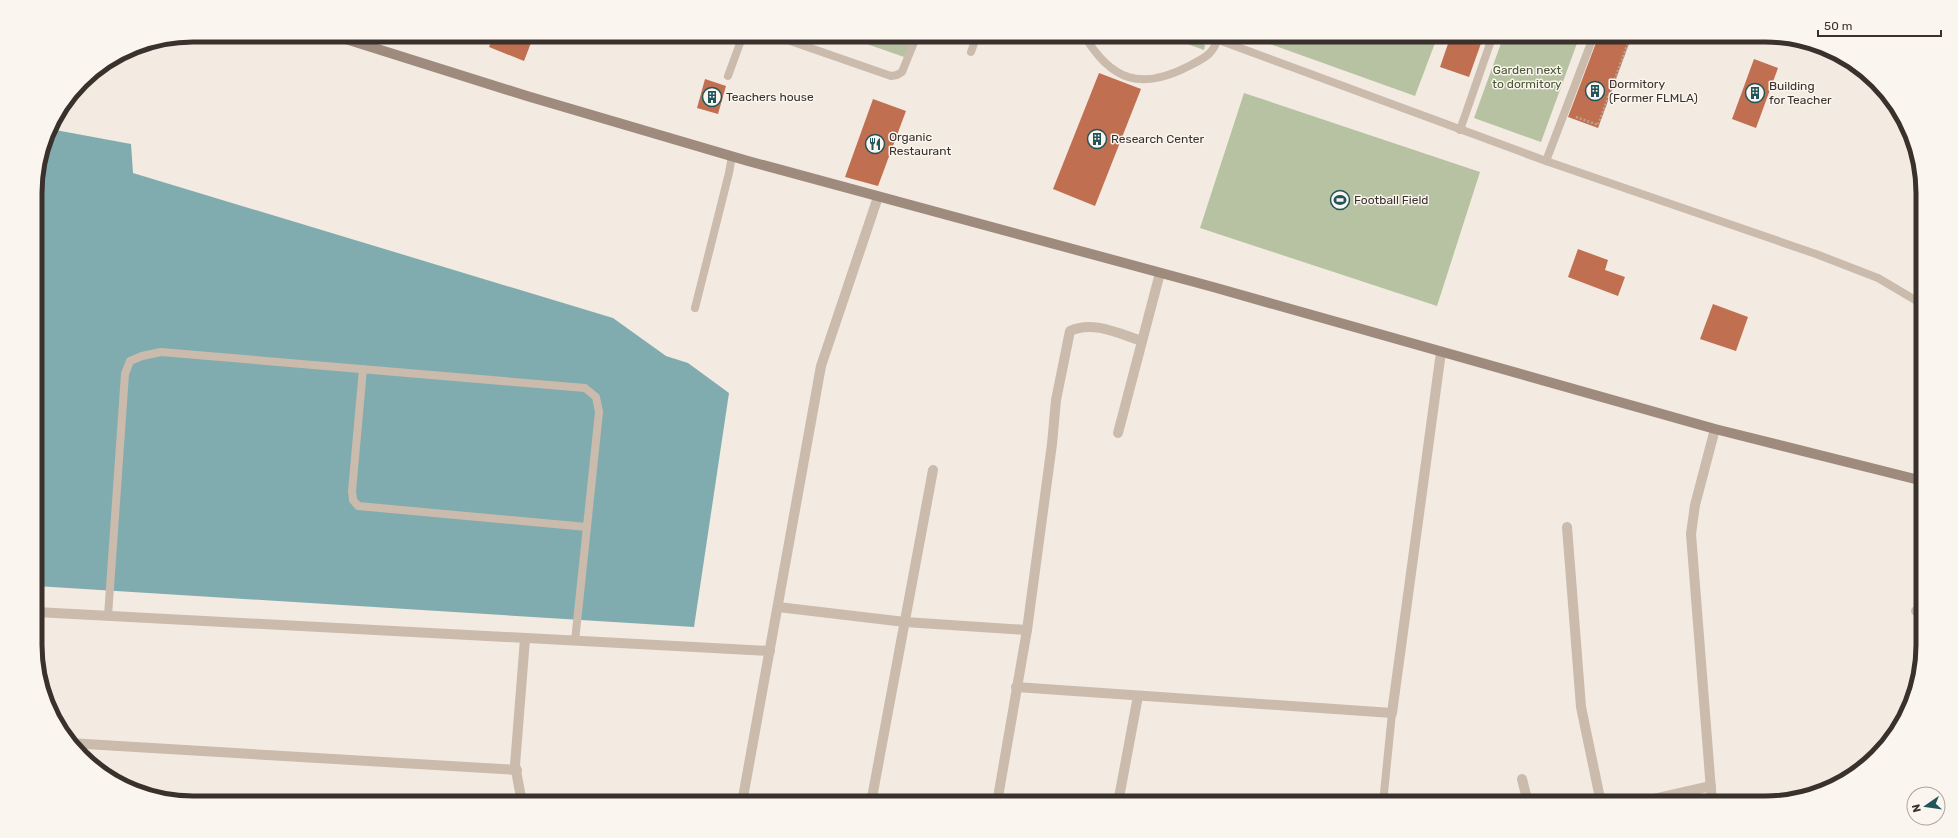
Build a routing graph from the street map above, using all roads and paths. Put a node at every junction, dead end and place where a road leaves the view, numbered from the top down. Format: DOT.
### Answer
graph roads {
  1 [pos="355,42"];
  2 [pos="740,42"];
  3 [pos="793,42"];
  4 [pos="914,42"];
  5 [pos="975,42"];
  6 [pos="1088,42"];
  7 [pos="1216,42"];
  8 [pos="1222,42"];
  9 [pos="1491,42"];
  10 [pos="1591,42"];
  11 [pos="1628,42"];
  12 [pos="971,52"];
  13 [pos="728,76"];
  14 [pos="1571,115"];
  15 [pos="1460,130"];
  16 [pos="732,156"];
  17 [pos="1546,160"];
  18 [pos="878,197"];
  19 [pos="1160,273"];
  20 [pos="1916,300"];
  21 [pos="695,308"];
  22 [pos="1142,341"];
  23 [pos="1441,352"];
  24 [pos="363,369"];
  25 [pos="1715,430"];
  26 [pos="1118,432"];
  27 [pos="933,470"];
  28 [pos="1916,480"];
  29 [pos="587,527"];
  30 [pos="1567,527"];
  31 [pos="778,607"];
  32 [pos="42,612"];
  33 [pos="108,616"];
  34 [pos="905,622"];
  35 [pos="1027,630"];
  36 [pos="525,639"];
  37 [pos="575,641"];
  38 [pos="770,651"];
  39 [pos="1016,687"];
  40 [pos="1138,696"];
  41 [pos="1392,713"];
  42 [pos="77,743"];
  43 [pos="516,770"];
  44 [pos="1522,779"];
  45 [pos="1711,786"];
  46 [pos="521,796"];
  47 [pos="743,796"];
  48 [pos="872,796"];
  49 [pos="998,796"];
  50 [pos="1119,796"];
  51 [pos="1384,796"];
  52 [pos="1526,796"];
  53 [pos="1600,796"];
  54 [pos="1667,796"];
  55 [pos="1712,796"];
  1 -- 16 [label="street"];
  2 -- 13 [label="lane"];
  3 -- 4 [label="lane"];
  5 -- 12 [label="lane"];
  6 -- 7 [label="lane"];
  8 -- 15 [label="lane"];
  9 -- 15 [label="lane"];
  10 -- 17 [label="lane"];
  11 -- 14 [label="path"];
  15 -- 17 [label="lane"];
  16 -- 18 [label="street"];
  16 -- 21 [label="lane"];
  17 -- 20 [label="lane"];
  18 -- 19 [label="street"];
  18 -- 31 [label="street"];
  19 -- 22 [label="street"];
  19 -- 23 [label="street"];
  22 -- 26 [label="street"];
  22 -- 35 [label="street"];
  23 -- 25 [label="street"];
  23 -- 41 [label="street"];
  24 -- 29 [label="lane"];
  24 -- 29 [label="lane"];
  24 -- 33 [label="lane"];
  25 -- 28 [label="street"];
  25 -- 45 [label="street"];
  27 -- 34 [label="street"];
  29 -- 37 [label="lane"];
  30 -- 53 [label="street"];
  31 -- 34 [label="street"];
  31 -- 38 [label="street"];
  32 -- 33 [label="street"];
  33 -- 36 [label="street"];
  34 -- 35 [label="street"];
  34 -- 48 [label="street"];
  35 -- 39 [label="street"];
  36 -- 37 [label="street"];
  36 -- 43 [label="street"];
  37 -- 38 [label="street"];
  38 -- 47 [label="street"];
  39 -- 40 [label="street"];
  39 -- 49 [label="street"];
  40 -- 41 [label="street"];
  40 -- 50 [label="street"];
  41 -- 51 [label="lane"];
  42 -- 43 [label="street"];
  43 -- 46 [label="street"];
  44 -- 52 [label="street"];
  45 -- 54 [label="street"];
  45 -- 55 [label="street"];
}
